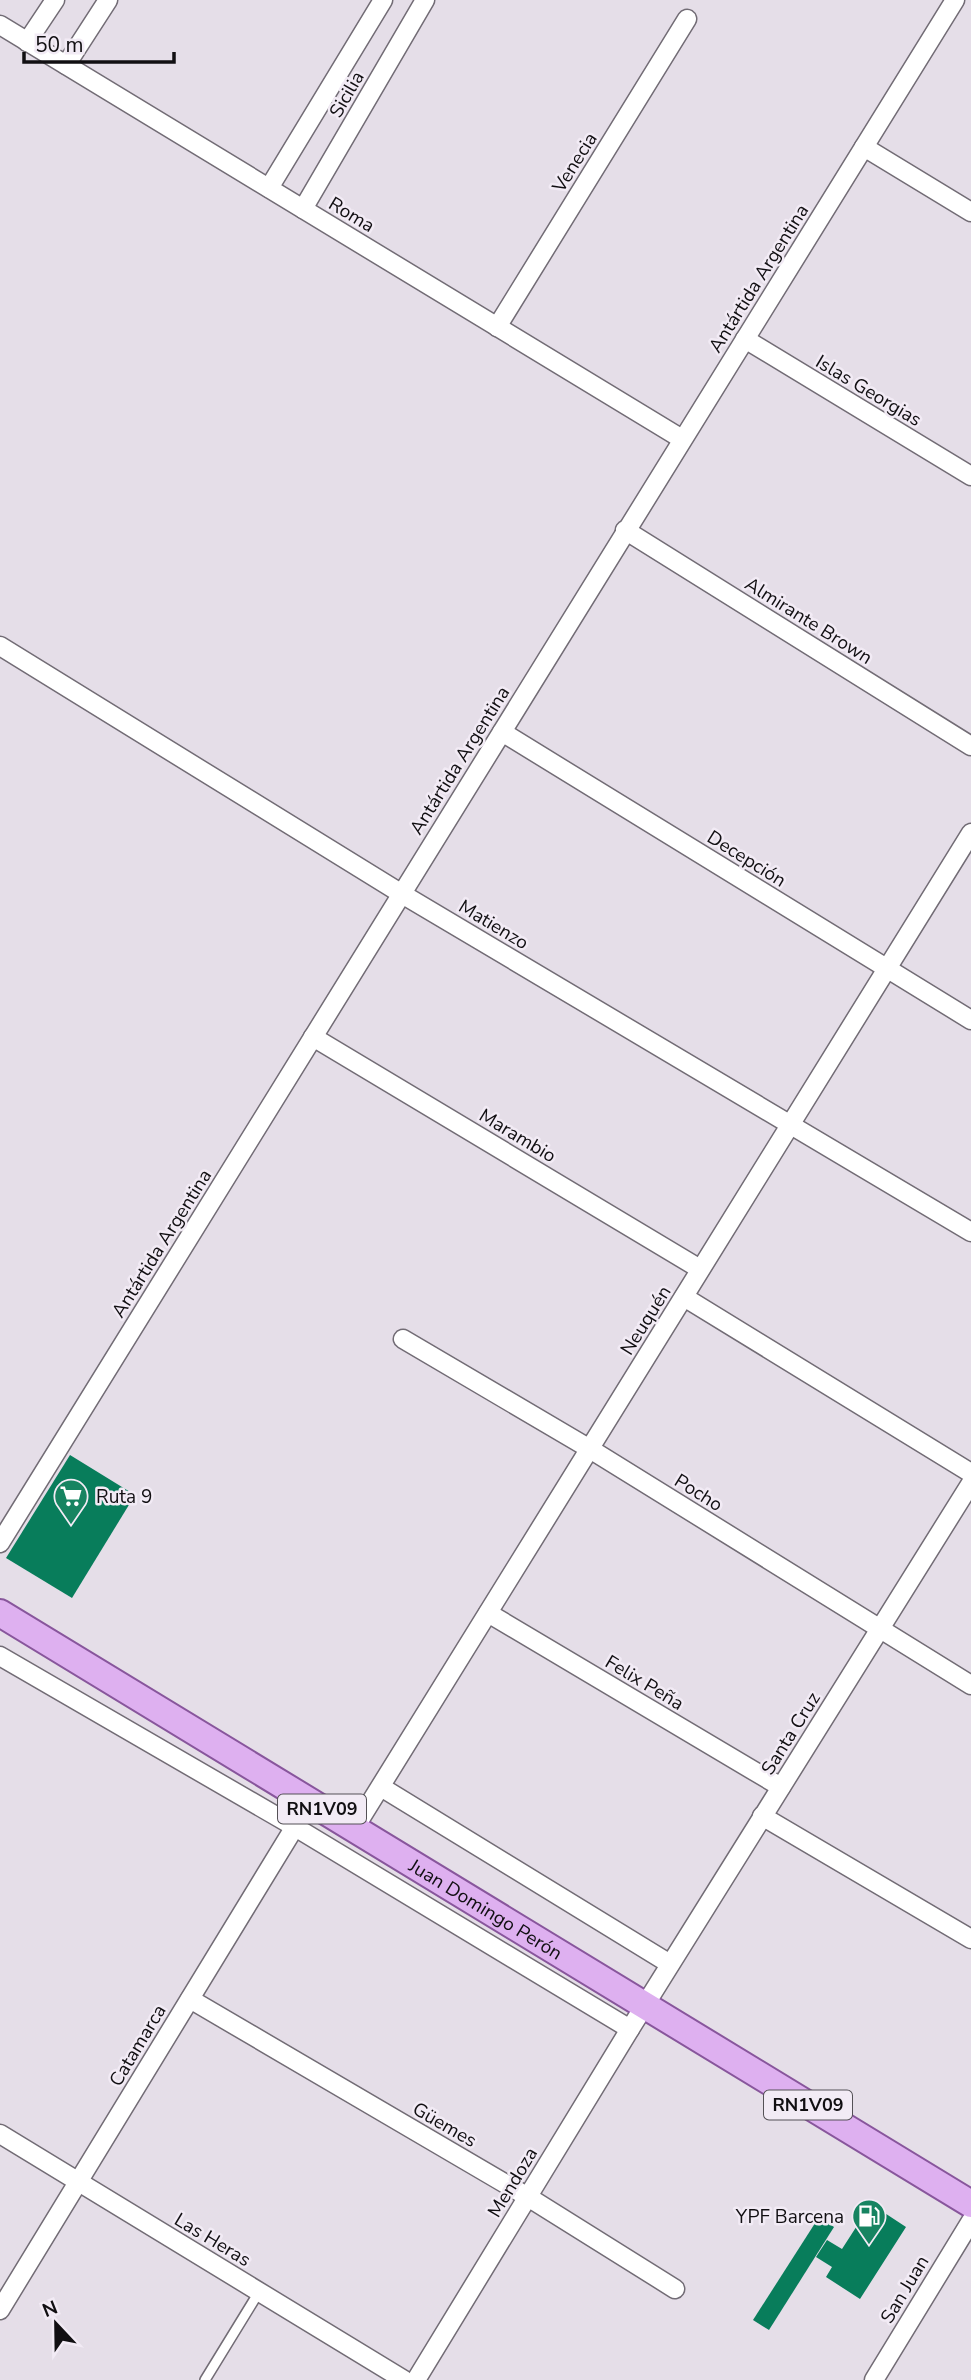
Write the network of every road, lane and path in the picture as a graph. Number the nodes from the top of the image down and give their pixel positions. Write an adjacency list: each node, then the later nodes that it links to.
1 (55, 0): 8 (street)
2 (108, 0): 9 (street)
3 (383, 0): 11 (street, Sicilia)
4 (425, 0): 12 (street, Sicilia)
5 (955, 0): 10 (street, Antártida Argentina)
6 (687, 19): 14 (street, Venecia)
7 (0, 25): 8 (street, Roma)
8 (27, 42): 9 (street, Roma)
9 (66, 65): 11 (street, Roma)
10 (864, 147): 13 (street); 15 (street, Antártida Argentina)
11 (269, 188): 12 (street, Roma)
12 (303, 209): 14 (street, Roma)
13 (971, 212)
14 (497, 327): 16 (street, Roma)
15 (745, 339): 16 (street, Antártida Argentina); 17 (street, Islas Georgias)
16 (682, 439): 18 (street, Antártida Argentina)
17 (971, 476)
18 (625, 530): 20 (street, Antártida Argentina); 21 (street, Almirante Brown)
19 (0, 646): 23 (street, Matienzo)
20 (502, 732): 23 (street, Antártida Argentina); 24 (street, Decepción)
21 (971, 746)
22 (971, 833): 24 (street, Neuquén)
23 (402, 894): 26 (street, Antártida Argentina); 27 (street, Matienzo)
24 (887, 969): 25 (street, Decepción); 27 (street, Neuquén)
25 (971, 1020)
26 (313, 1037): 29 (street, Marambio); 35 (street, Antártida Argentina)
27 (790, 1125): 28 (street, Matienzo); 29 (street, Neuquén)
28 (971, 1232)
29 (700, 1269): 30 (street, Neuquén)
30 (684, 1297): 32 (street, Neuquén); 33 (street)
31 (403, 1339): 32 (street, Pocho)
32 (590, 1449): 36 (street, Neuquén); 38 (street, Pocho)
33 (971, 1473)
34 (971, 1483): 38 (street, Santa Cruz)
35 (0, 1544)
36 (488, 1612): 41 (street, Neuquén); 42 (street, Felix Peña)
37 (0, 1613): 43 (main road, Juan Domingo Perón / RN1V09)
38 (880, 1628): 40 (street, Pocho); 42 (street, Santa Cruz)
39 (0, 1656): 45 (street, Juan Domingo Perón)
40 (971, 1685)
41 (381, 1787): 46 (street, Neuquén); 48 (street)
42 (780, 1787): 44 (street, Santa Cruz)
43 (310, 1802): 45 (street, Catamarca); 46 (main road, Juan Domingo Perón / RN1V09)
44 (762, 1816): 47 (street); 48 (street, Santa Cruz)
45 (295, 1827): 49 (street, Catamarca); 51 (street, Juan Domingo Perón)
46 (354, 1829): 50 (main road, Juan Domingo Perón / RN1V09)
47 (971, 1939)
48 (670, 1964): 50 (street, Santa Cruz)
49 (190, 1999): 53 (street, Catamarca); 54 (street, Güemes)
50 (645, 2005): 51 (street, Mendoza); 55 (main road, Juan Domingo Perón / RN1V09)
51 (630, 2029): 54 (street, Mendoza)
52 (0, 2134): 53 (street, Las Heras)
53 (79, 2182): 58 (street, Las Heras); 59 (street, Catamarca)
54 (527, 2197): 57 (street, Güemes); 62 (street, Mendoza)
55 (971, 2204)
56 (971, 2221): 63 (street, San Juan)
57 (675, 2289)
58 (259, 2292): 60 (lane); 61 (street, Las Heras)
59 (0, 2310)
60 (205, 2380)
61 (404, 2380)
62 (416, 2380)
63 (874, 2380)

